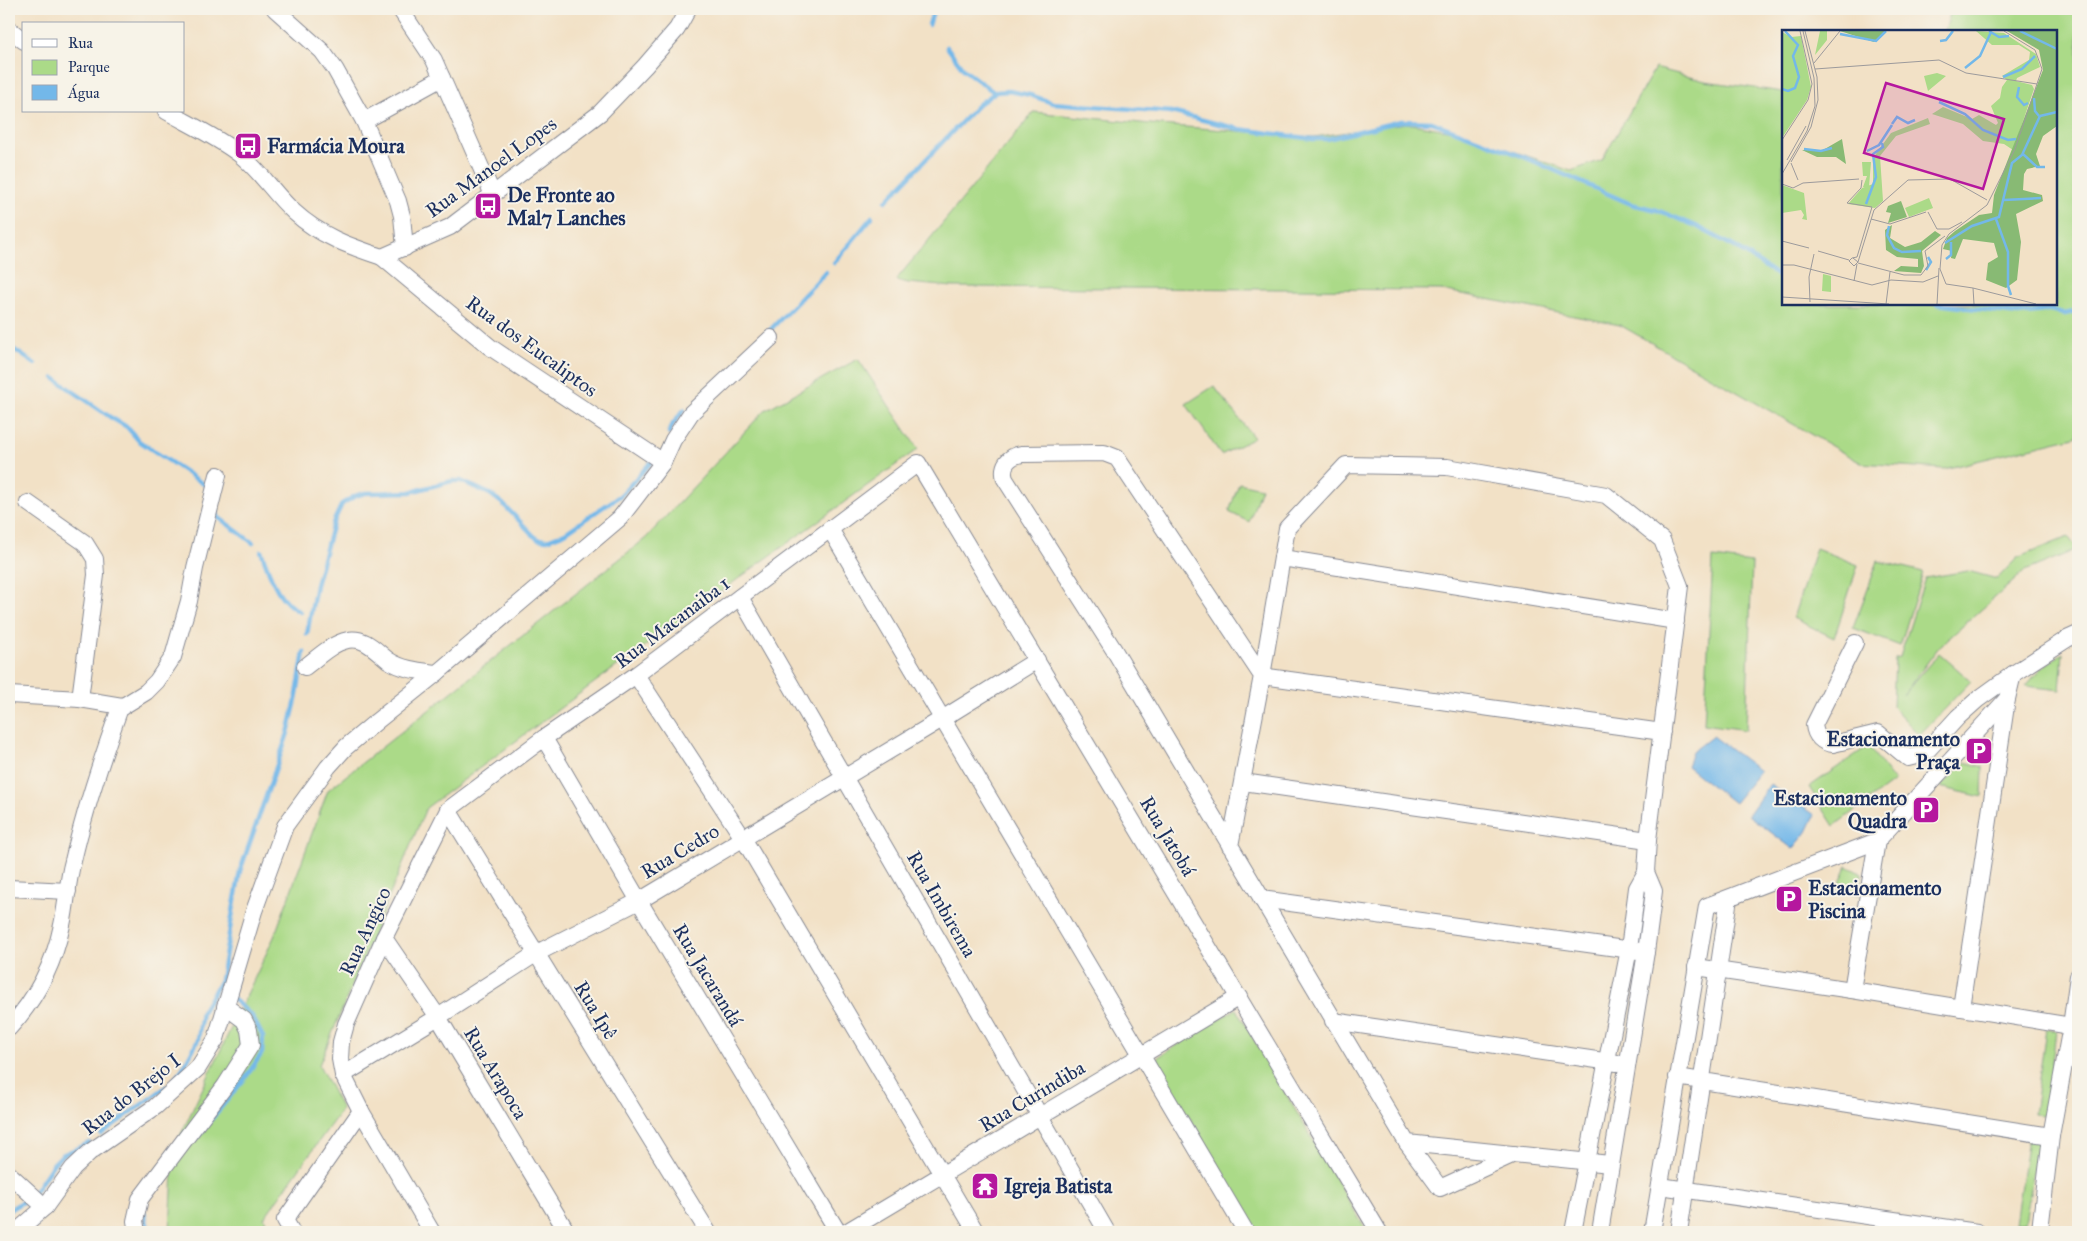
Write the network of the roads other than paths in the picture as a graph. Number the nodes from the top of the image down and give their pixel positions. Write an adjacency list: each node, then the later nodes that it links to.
1 (275, 9): 8 (street)
2 (400, 9): 6 (street)
3 (688, 9): 9 (street, Rua Manoel Lopes)
4 (9, 29): 5 (street)
5 (22, 39)
6 (442, 78): 8 (street); 9 (street)
7 (168, 112): 11 (street)
8 (364, 121): 10 (street)
9 (493, 195): 10 (street, Rua Manoel Lopes)
10 (405, 248): 11 (street, Rua Manoel Lopes)
11 (382, 257): 13 (street, Rua dos Eucaliptos)
12 (771, 338): 13 (street, Rua do Brejo I)
13 (663, 462): 25 (street, Rua do Brejo I)
14 (918, 463): 17 (street, Rua Macanaiba 1); 23 (street, Rua Jatobá)
15 (218, 475): 32 (street)
16 (28, 503): 31 (street)
17 (830, 529): 19 (street, Rua Macanaiba 1); 33 (street)
18 (1282, 558): 20 (street); 20 (street); 28 (street)
19 (740, 597): 27 (street, Rua Macanaiba 1); 36 (street, Rua Imbirema)
20 (1676, 622): 34 (street)
21 (2078, 634): 26 (street)
22 (1855, 643): 26 (street)
23 (1037, 660): 33 (street, Rua Cedro); 57 (street, Rua Jatobá)
24 (304, 667): 25 (street)
25 (437, 673): 58 (street, Rua do Brejo I)
26 (2013, 674): 30 (street)
27 (636, 675): 35 (street, Rua Macanaiba 1); 39 (street)
28 (1262, 676): 34 (street); 37 (street); 42 (street)
29 (9, 695): 31 (street)
30 (2007, 698): 41 (street); 59 (street)
31 (80, 699): 32 (street)
32 (122, 706): 45 (street)
33 (942, 719): 36 (street, Rua Cedro); 64 (street)
34 (1662, 732): 40 (street)
35 (544, 738): 38 (street, Rua Macanaiba 1); 48 (street, Rua Jacarandá)
36 (845, 778): 39 (street, Rua Cedro); 71 (street, Rua Imbirema)
37 (1243, 782): 40 (street); 42 (street)
38 (448, 810): 49 (street, Rua Angico); 52 (street, Rua Ipê)
39 (743, 838): 48 (street, Rua Cedro); 78 (street)
40 (1648, 840): 43 (street)
41 (1877, 841): 46 (street); 56 (street)
42 (1230, 846): 47 (street)
43 (1646, 872): 50 (street); 51 (street)
44 (9, 888): 45 (street)
45 (68, 891): 63 (street)
46 (1729, 898): 53 (street); 54 (street)
47 (1261, 899): 50 (street); 61 (street)
48 (639, 901): 52 (street, Rua Cedro); 88 (street, Rua Jacarandá)
49 (384, 938): 60 (street, Rua Arapoca); 67 (street, Rua Angico)
50 (1629, 949): 51 (street); 65 (street)
51 (1646, 952): 66 (street)
52 (537, 953): 60 (street, Rua Cedro); 87 (street, Rua Ipê)
53 (1696, 967): 54 (street); 68 (street)
54 (1720, 970): 56 (street); 69 (street)
55 (2078, 976): 62 (street)
56 (1852, 990): 59 (street)
57 (1239, 996): 64 (street, Rua Curindiba); 93 (street, Rua Jatobá)
58 (225, 1006): 81 (street, Rua do Brejo I); 83 (street)
59 (1961, 1008): 62 (street)
60 (438, 1017): 67 (street, Rua Cedro); 86 (street, Rua Arapoca)
61 (1333, 1021): 65 (street); 73 (street)
62 (2075, 1026): 72 (street)
63 (9, 1028)
64 (1141, 1056): 71 (street, Rua Curindiba); 92 (street)
65 (1607, 1061): 66 (street); 75 (street)
66 (1627, 1064): 76 (street)
67 (343, 1074): 70 (street, Rua Angico)
68 (1677, 1077): 69 (street); 79 (street)
69 (1702, 1080): 72 (street); 80 (street)
70 (361, 1111): 84 (street); 85 (street, Rua Angico)
71 (1040, 1116): 78 (street, Rua Curindiba); 91 (street, Rua Imbirema)
72 (2051, 1136): 99 (street)
73 (1407, 1143): 74 (street); 74 (street)
74 (1514, 1154): 75 (street)
75 (1587, 1162): 76 (street); 94 (street)
76 (1610, 1164): 95 (street)
77 (9, 1174): 81 (street)
78 (943, 1174): 89 (street, Rua Curindiba); 90 (street)
79 (1660, 1186): 80 (street); 96 (street)
80 (1684, 1190): 97 (street); 98 (street)
81 (45, 1207): 82 (street, Rua do Brejo I)
82 (16, 1232)
83 (138, 1232)
84 (292, 1232)
85 (432, 1232)
86 (567, 1232)
87 (708, 1232)
88 (838, 1232)
89 (846, 1232)
90 (976, 1232)
91 (1107, 1232)
92 (1246, 1232)
93 (1380, 1232)
94 (1573, 1232)
95 (1600, 1232)
96 (1652, 1232)
97 (1679, 1232)
98 (1977, 1232)
99 (2038, 1232)

